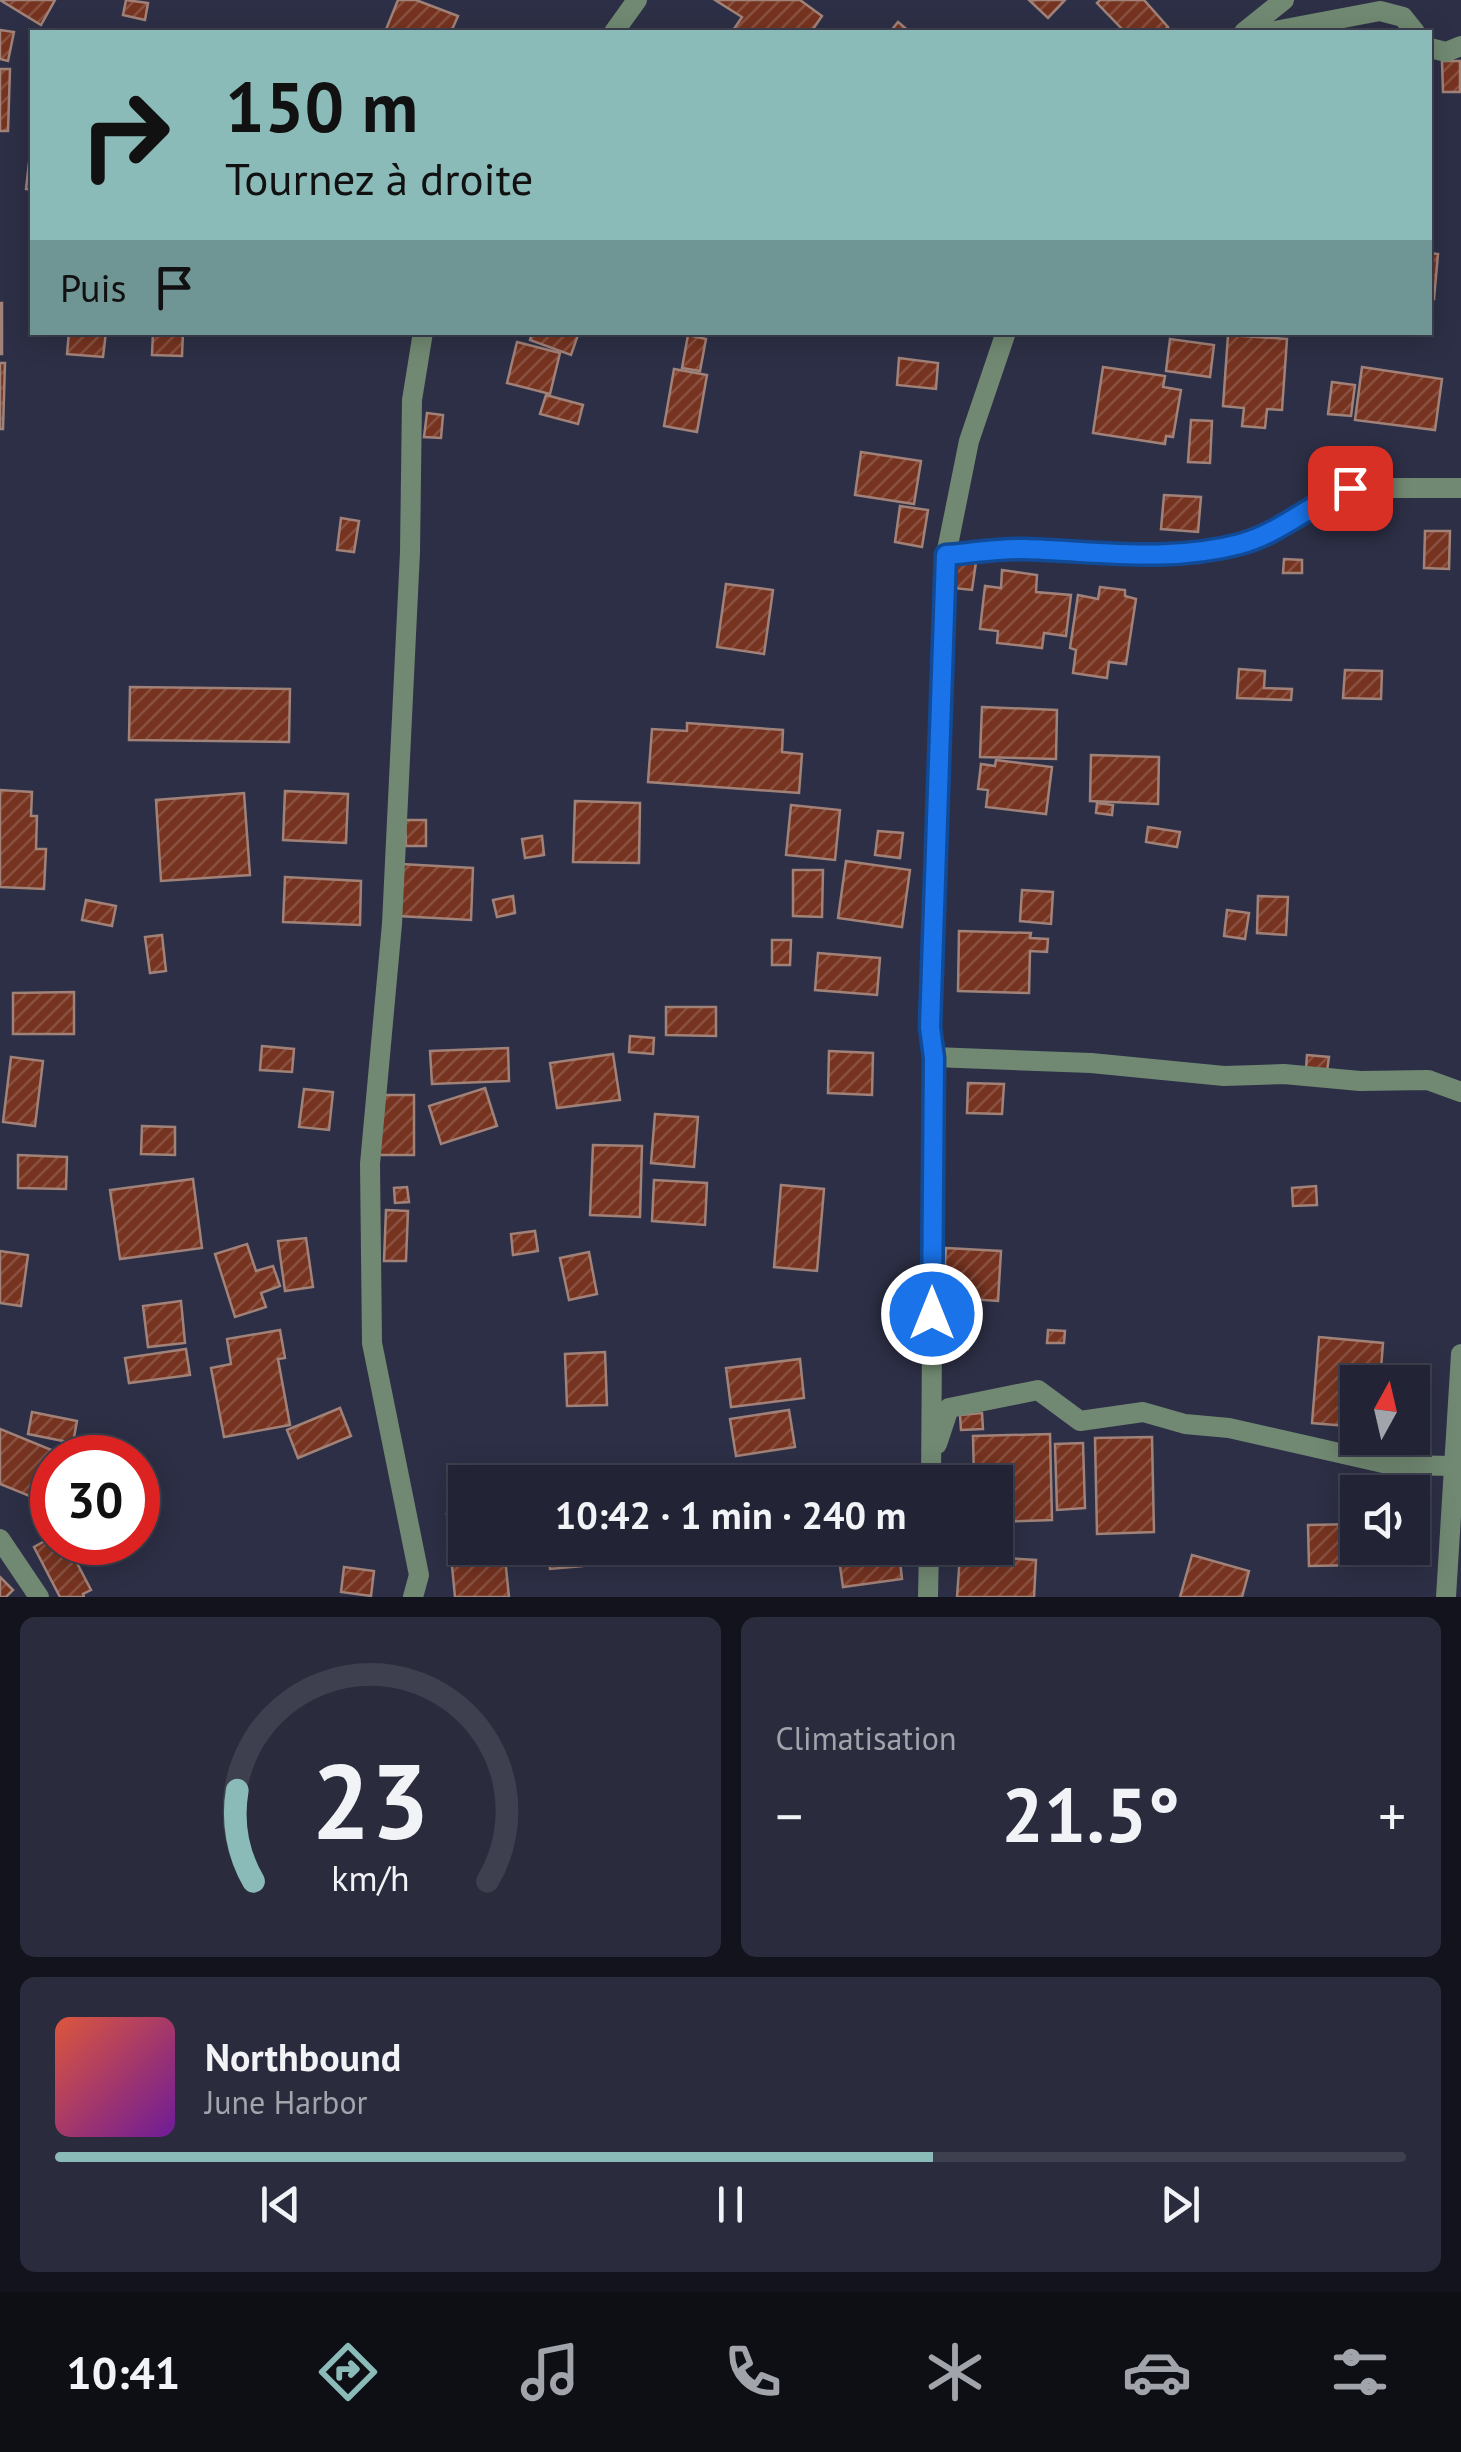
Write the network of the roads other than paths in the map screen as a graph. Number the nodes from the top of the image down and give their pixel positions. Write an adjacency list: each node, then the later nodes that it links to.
1 (637, 0): 3 (street)
2 (1284, 0): 4 (street)
3 (615, 30)
4 (1246, 30)
5 (1281, 30): 6 (street)
6 (1414, 30)
7 (1461, 46): 8 (street)
8 (1432, 48)
9 (423, 335): 23 (street)
10 (1005, 335): 12 (street)
11 (1461, 488): 12 (street)
12 (946, 555): 13 (street)
13 (934, 1058): 14 (street); 16 (street)
14 (1461, 1092)
15 (1461, 1354): 18 (street)
16 (931, 1460): 17 (street); 18 (street)
17 (931, 1465)
18 (1456, 1466): 19 (street)
19 (1458, 1506): 25 (street)
20 (0, 1539): 22 (street)
21 (929, 1565): 24 (street)
22 (39, 1597)
23 (413, 1597)
24 (928, 1597)
25 (1446, 1597)

